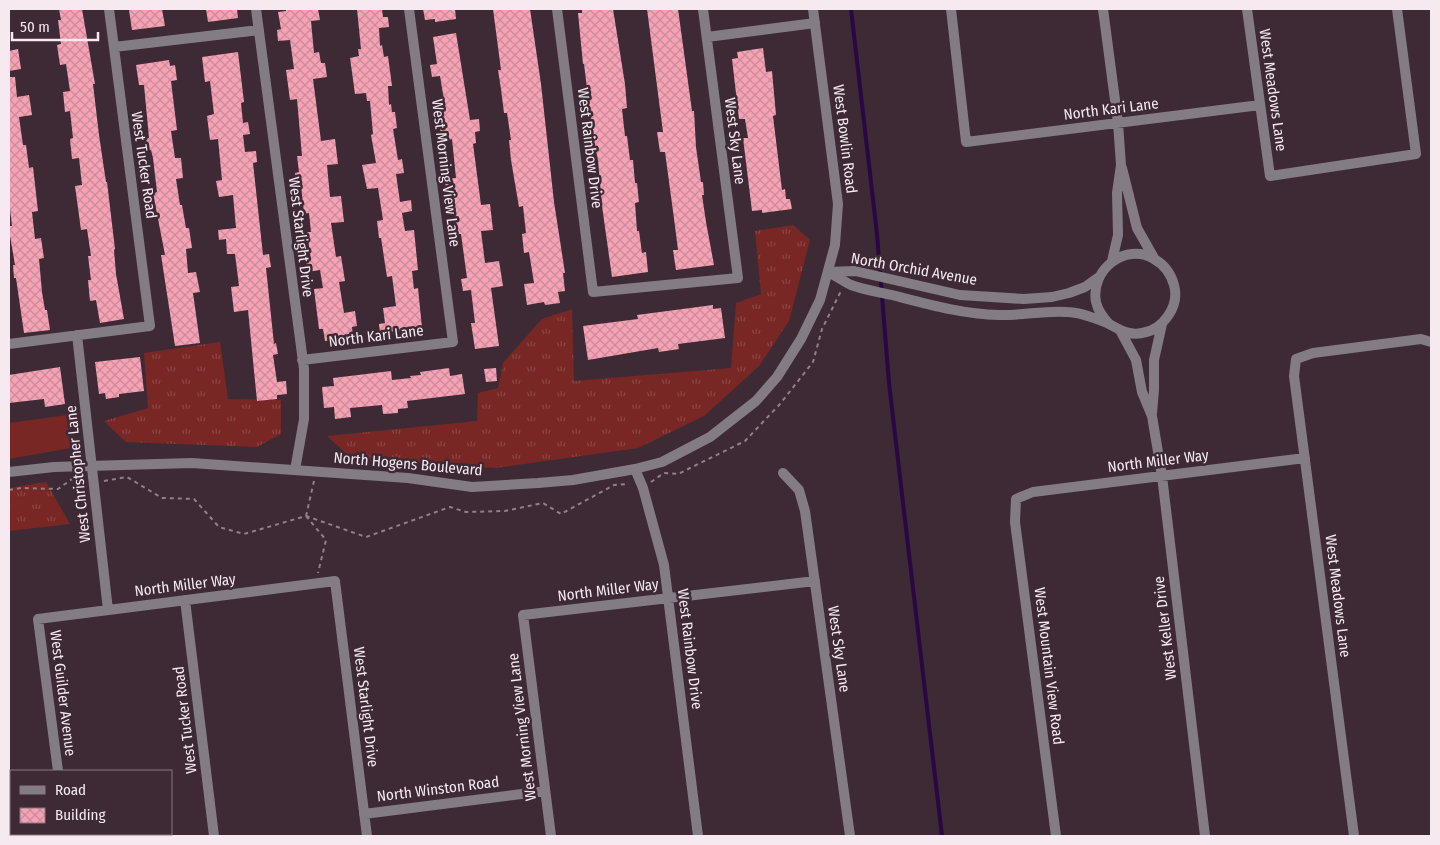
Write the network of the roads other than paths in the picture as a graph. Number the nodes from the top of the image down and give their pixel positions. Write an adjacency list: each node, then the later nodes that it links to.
1 (108, 9): 14 (street, West Tucker Road)
2 (256, 9): 12 (street, West Starlight Drive)
3 (409, 9): 27 (street, West Morning View Lane)
4 (557, 9): 22 (street, West Rainbow Drive)
5 (703, 9): 13 (street, West Sky Lane)
6 (813, 9): 11 (street, West Bowlin Road)
7 (950, 9): 16 (street, North Kari Lane)
8 (1103, 9): 16 (street)
9 (1247, 9): 15 (street, West Meadows Lane)
10 (1397, 9): 15 (street, West Meadows Lane)
11 (815, 23): 13 (street); 20 (street, West Bowlin Road)
12 (259, 30): 14 (street); 30 (street, West Starlight Drive)
13 (707, 37): 22 (street, West Sky Lane)
14 (114, 47): 26 (street, West Tucker Road)
15 (1260, 105): 16 (street, North Kari Lane)
16 (1118, 123): 17 (street)
17 (1121, 165): 18 (street); 19 (street)
18 (1154, 258): 19 (street); 24 (street)
19 (1112, 261): 21 (street)
20 (828, 272): 21 (street, North Orchid Avenue); 23 (street, North Orchid Avenue); 34 (street, North Hogens Boulevard)
21 (1099, 277): 23 (street)
22 (738, 278)
23 (1109, 324): 25 (street)
24 (1162, 324): 25 (street); 31 (street, West Keller Drive)
25 (1122, 332): 31 (street, West Keller Drive)
26 (77, 335): 29 (street); 33 (street, West Christopher Lane)
27 (453, 342): 30 (street, North Kari Lane)
28 (1431, 342): 32 (street, West Meadows Lane)
29 (9, 344)
30 (302, 360): 35 (street, West Starlight Drive)
31 (1152, 416): 38 (street, West Keller Drive)
32 (1305, 458): 38 (street, North Miller Way); 57 (street, West Meadows Lane)
33 (92, 466): 35 (street, North Hogens Boulevard); 36 (street, North Hogens Boulevard); 44 (street, West Christopher Lane)
34 (635, 469): 35 (street, North Hogens Boulevard); 42 (street, West Rainbow Drive)
35 (295, 470)
36 (9, 472)
37 (783, 473): 41 (street, West Sky Lane)
38 (1162, 476): 39 (street, North Miller Way); 56 (street, West Keller Drive)
39 (1016, 499): 55 (street, West Mountain View Road)
40 (335, 580): 43 (street, North Miller Way); 49 (street, West Starlight Drive)
41 (815, 581): 42 (street, North Miller Way); 54 (street, West Sky Lane)
42 (668, 598): 45 (street, North Miller Way); 53 (street, West Rainbow Drive)
43 (185, 600): 44 (street, North Miller Way); 50 (street, West Tucker Road)
44 (108, 610): 46 (street, North Miller Way)
45 (523, 615): 48 (street, West Morning View Lane)
46 (38, 618): 47 (street, West Guilder Avenue)
47 (58, 770)
48 (545, 791): 49 (street, North Winston Road); 52 (street, West Morning View Lane)
49 (364, 814): 51 (street, West Starlight Drive)
50 (214, 836)
51 (367, 836)
52 (550, 836)
53 (698, 836)
54 (850, 836)
55 (1056, 836)
56 (1205, 836)
57 (1354, 836)

